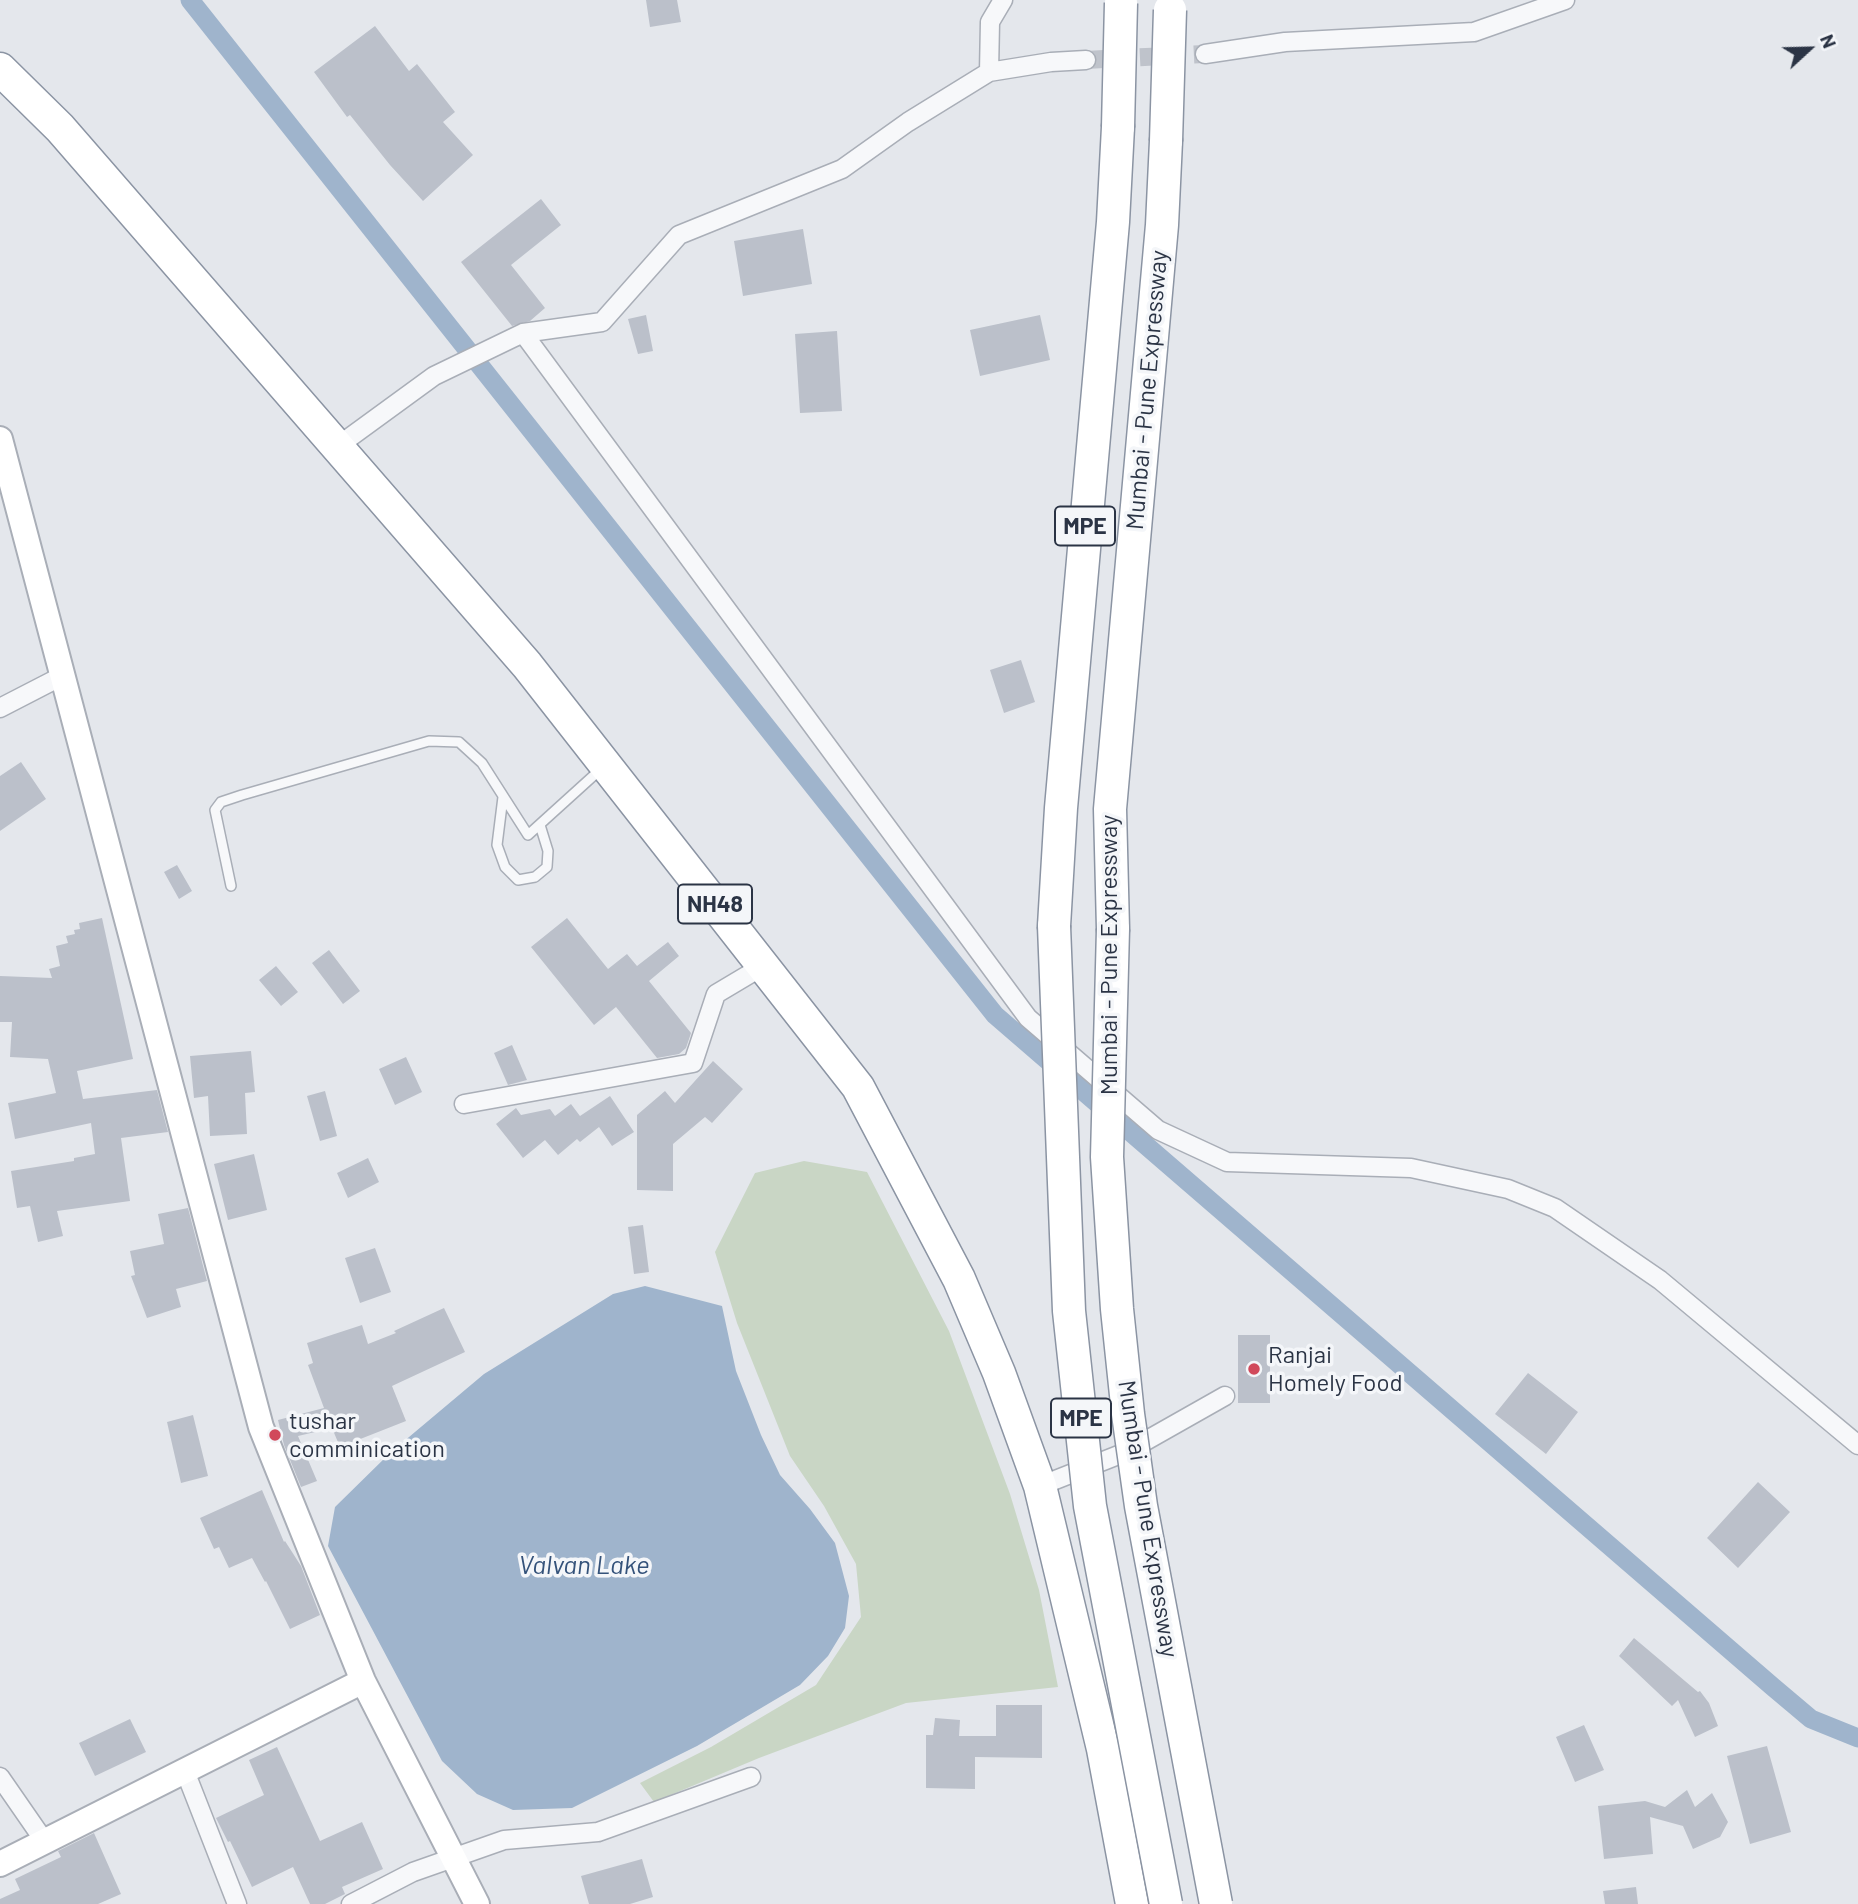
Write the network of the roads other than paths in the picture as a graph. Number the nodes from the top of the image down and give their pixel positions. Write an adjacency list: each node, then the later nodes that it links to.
1 (1003, 0): 8 (street)
2 (1565, 0): 5 (street)
3 (1121, 1): 34 (highway, Mumbai - Pune Expressway / MPE, bridge)
4 (1170, 5): 35 (highway, Mumbai - Pune Expressway / MPE, bridge)
5 (1205, 54)
6 (1086, 61): 8 (street)
7 (0, 69): 11 (highway, NH48)
8 (989, 72): 9 (street)
9 (523, 333): 11 (street); 21 (street)
10 (0, 439): 12 (main road)
11 (338, 446): 14 (highway, NH48)
12 (62, 676): 13 (street); 23 (main road)
13 (0, 708)
14 (605, 765): 16 (lane); 18 (highway, NH48)
15 (503, 797): 16 (lane); 16 (lane); 17 (lane)
16 (540, 825)
17 (231, 886)
18 (763, 966): 19 (street); 22 (highway, NH48)
19 (464, 1104)
20 (1225, 1396): 22 (street)
21 (1858, 1445)
22 (1040, 1486): 33 (highway, NH48)
23 (363, 1681): 24 (main road); 28 (main road)
24 (185, 1771): 27 (main road); 30 (street)
25 (0, 1777): 27 (street)
26 (751, 1777): 28 (street)
27 (45, 1842): 29 (main road)
28 (453, 1857): 31 (street); 32 (main road)
29 (0, 1864)
30 (237, 1904)
31 (351, 1904)
32 (477, 1904)
33 (1132, 1904)
34 (1166, 1904)
35 (1216, 1904)

